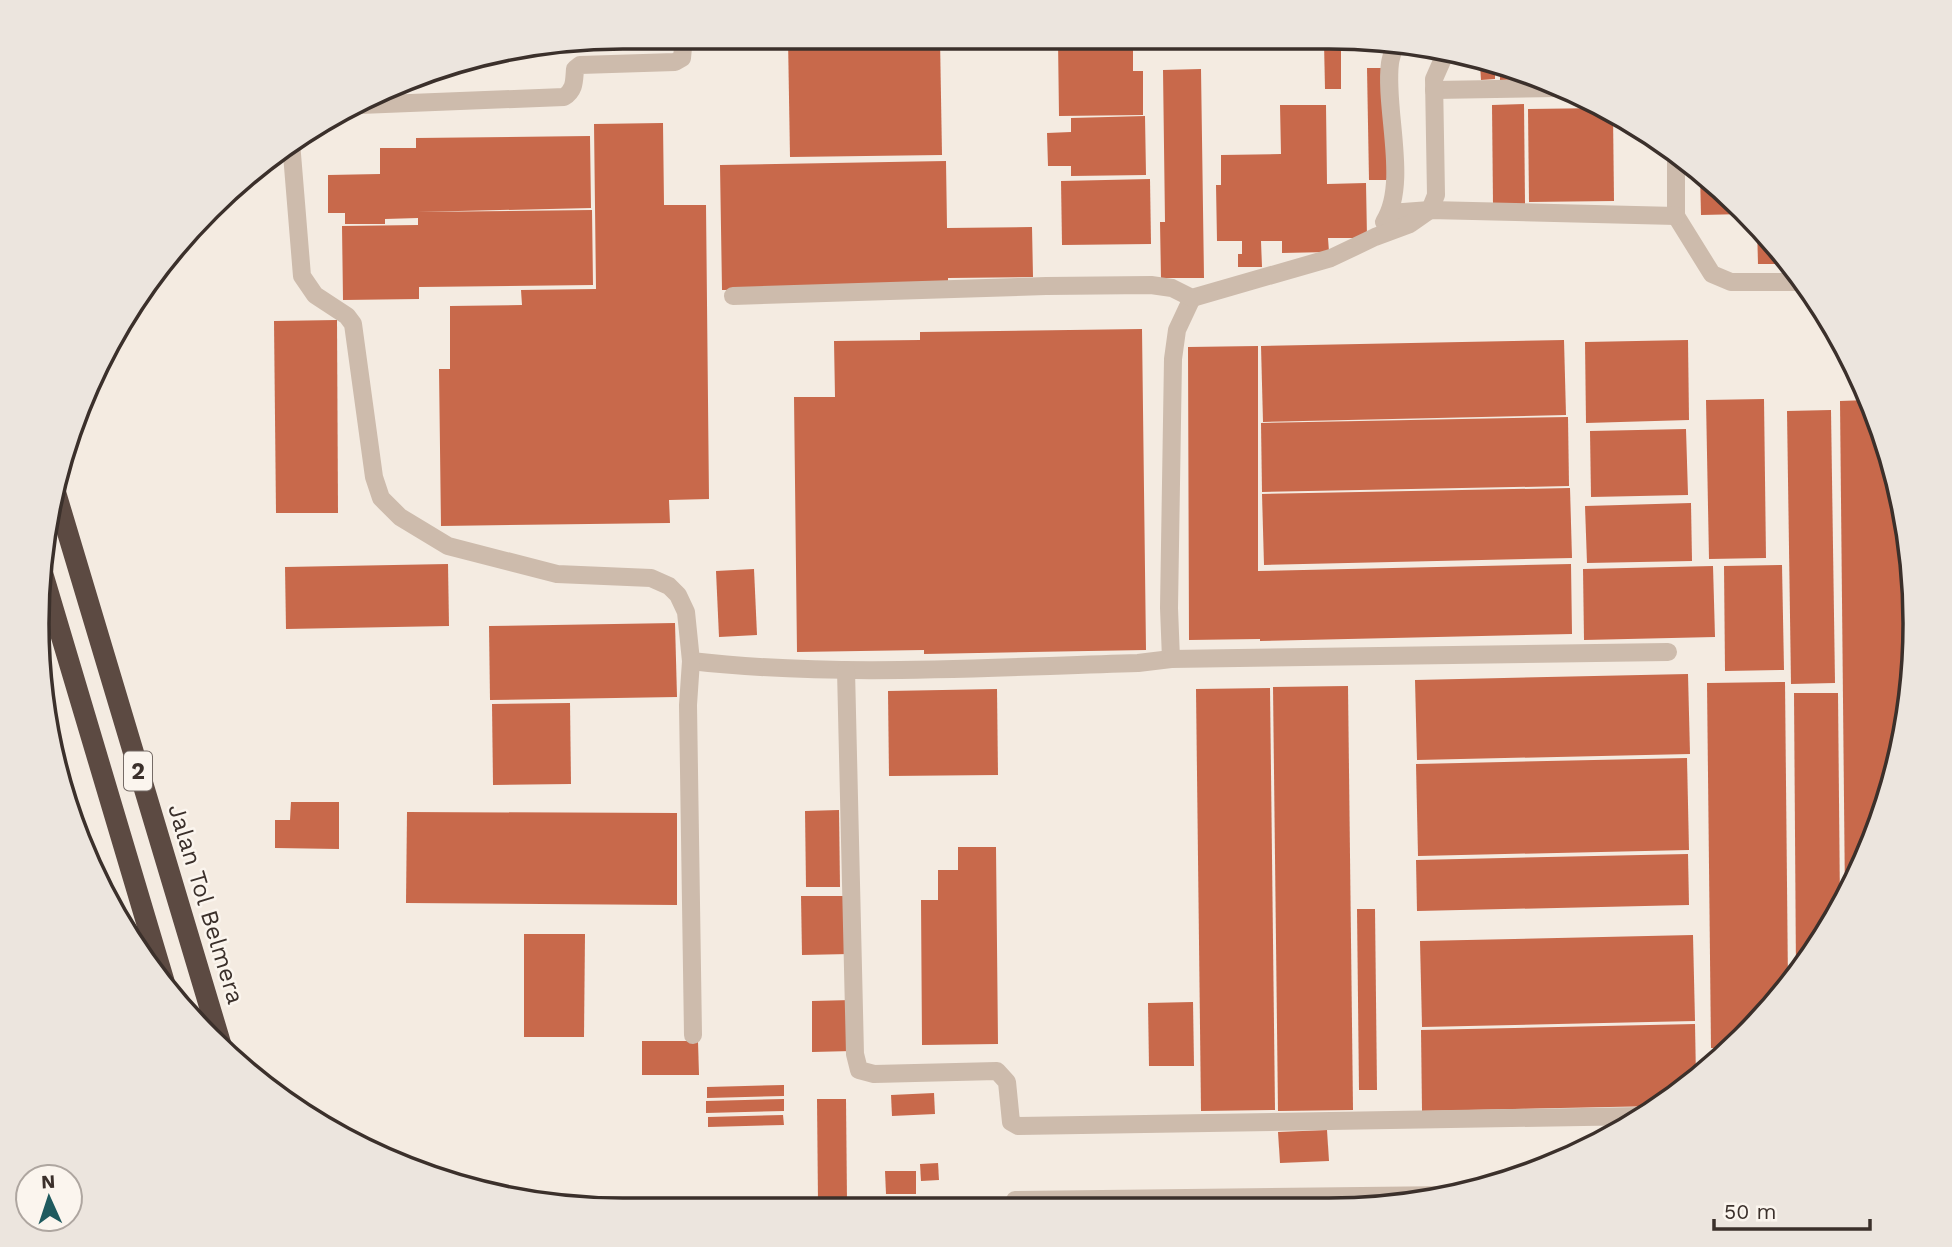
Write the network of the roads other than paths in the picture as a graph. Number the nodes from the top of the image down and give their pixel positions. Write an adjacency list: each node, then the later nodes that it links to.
1 (683, 49): 6 (lane)
2 (1393, 53): 10 (lane)
3 (1443, 60): 5 (lane)
4 (1536, 88): 5 (lane)
5 (1434, 90): 9 (lane)
6 (378, 104)
7 (292, 155): 20 (lane)
8 (1676, 167): 11 (lane)
9 (1430, 209): 10 (lane); 11 (lane); 12 (lane)
10 (1390, 213): 12 (lane)
11 (1676, 216): 13 (lane)
12 (1374, 237): 15 (lane)
13 (1790, 282)
14 (733, 296): 15 (lane)
15 (1192, 298): 19 (lane)
16 (60, 509): 23 (highway, Jalan Tol Belmera / 2)
17 (50, 597): 22 (highway, 2)
18 (1668, 652): 19 (lane)
19 (1171, 659): 21 (lane)
20 (691, 661): 21 (lane); 24 (lane)
21 (846, 670): 25 (lane)
22 (157, 958)
23 (216, 1029)
24 (693, 1035)
25 (1624, 1116)

